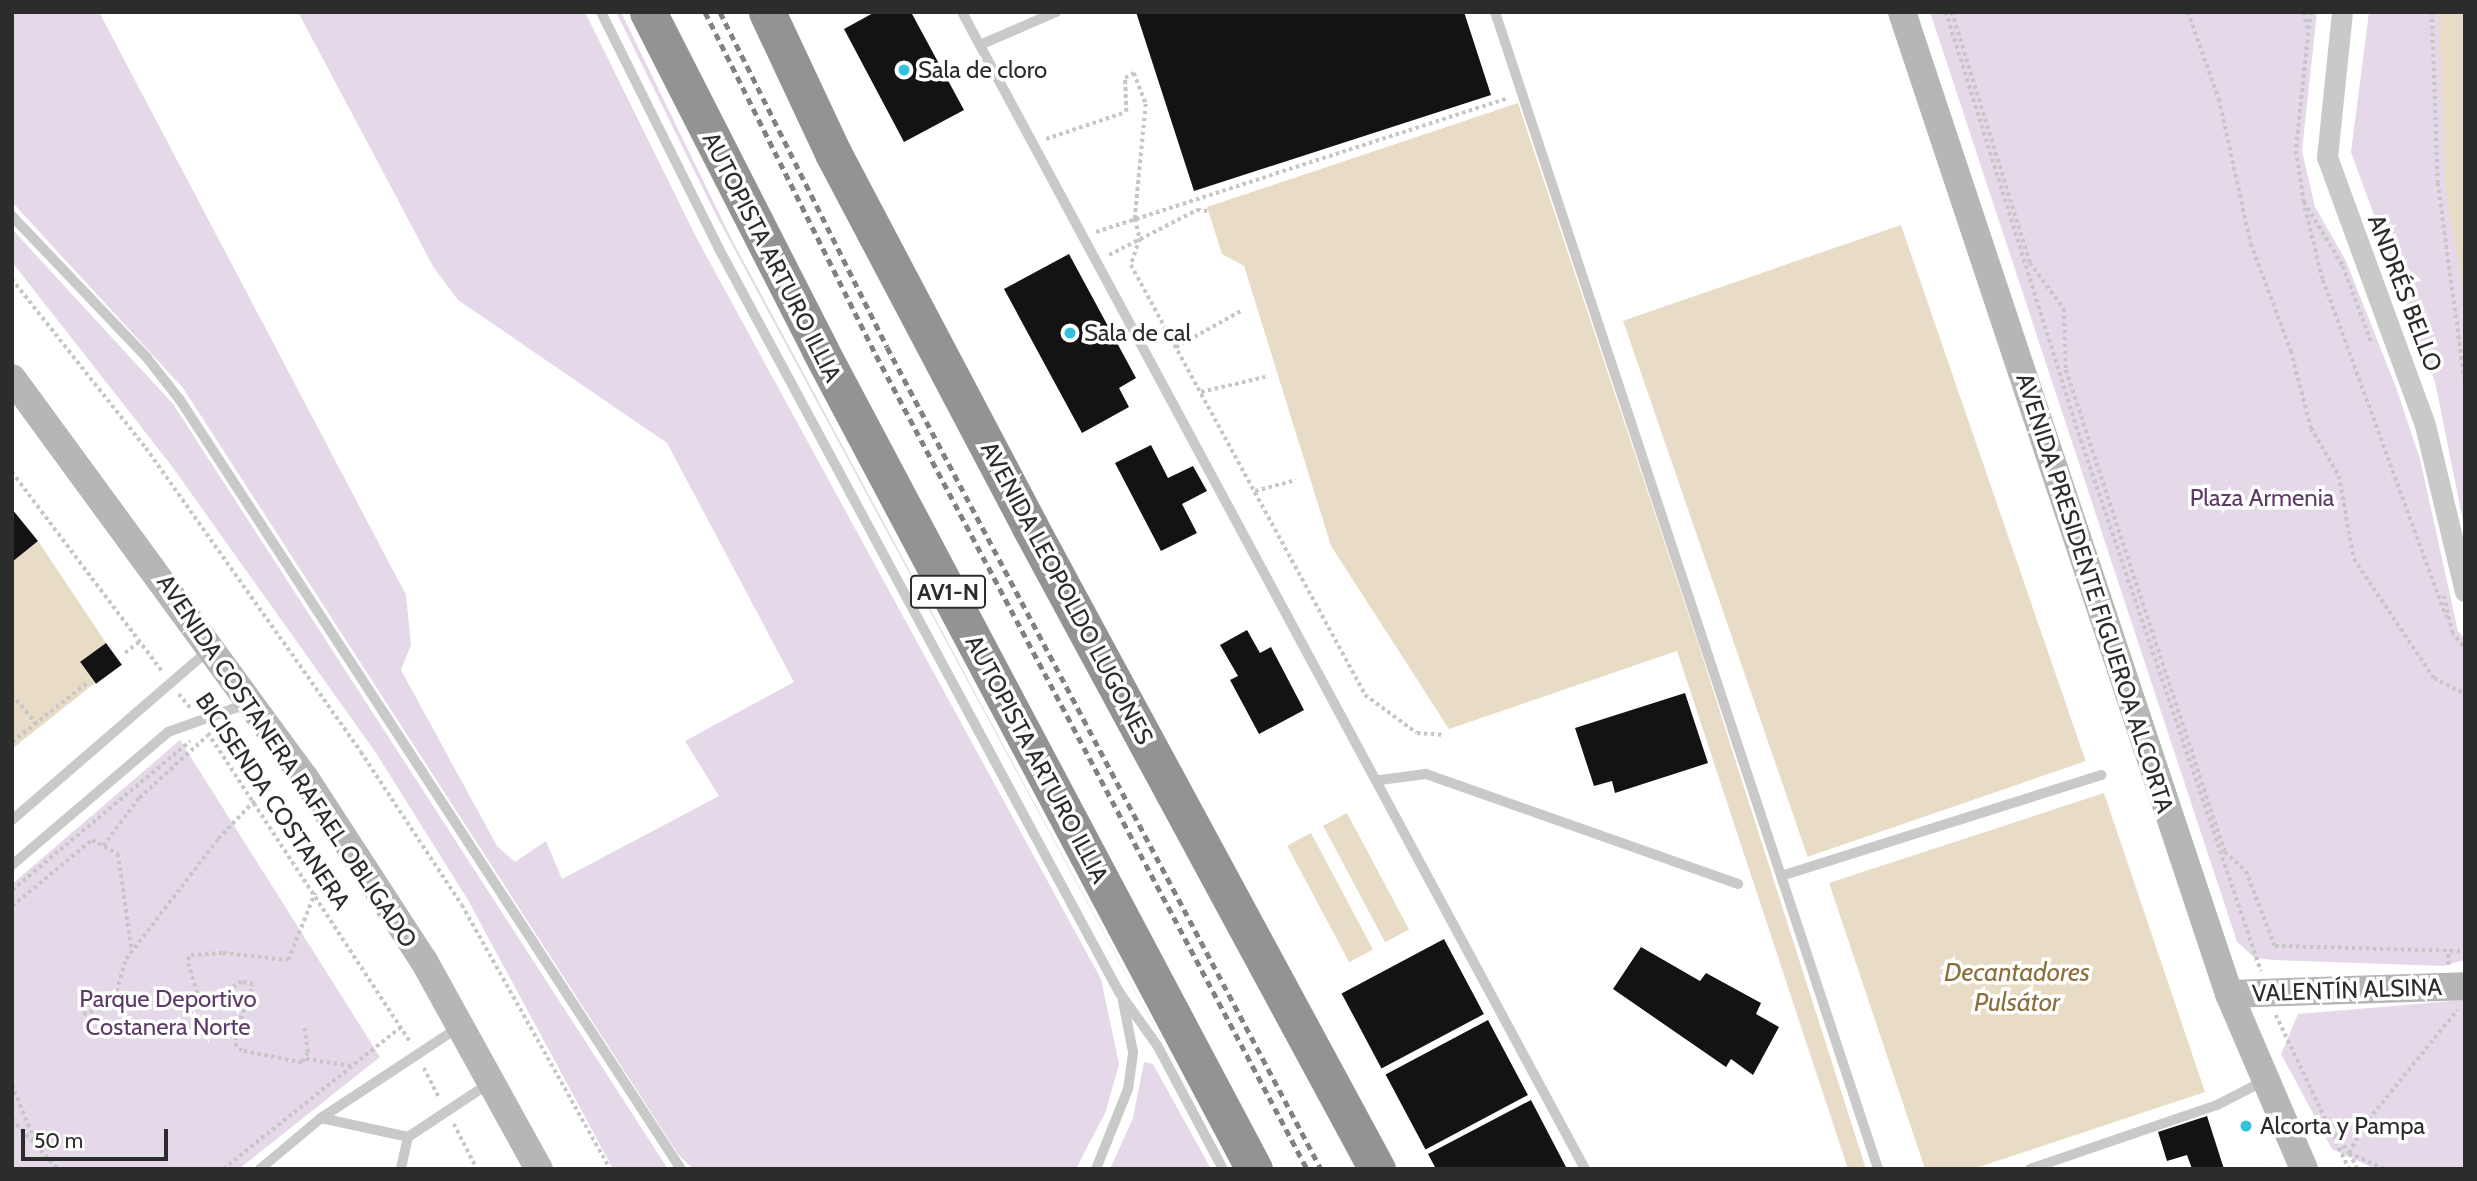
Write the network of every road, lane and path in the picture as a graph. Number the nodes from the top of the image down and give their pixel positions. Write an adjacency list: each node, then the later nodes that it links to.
1 (601, 12): 68 (lane)
2 (648, 12): 99 (highway, AUTOPISTA ARTURO ILLIA / AV1-N)
3 (766, 12): 100 (highway, AVENIDA LEOPOLDO LUGONES)
4 (962, 12): 16 (lane)
5 (1056, 12): 16 (lane)
6 (1495, 12): 17 (lane)
7 (1902, 12): 70 (main road, AVENIDA PRESIDENTE FIGUEROA ALCORTA)
8 (1946, 12): 69 (path)
9 (1952, 12): 66 (path)
10 (2188, 12): 46 (path)
11 (2304, 12): 15 (path)
12 (2311, 12): 15 (path)
13 (2343, 12): 38 (street, ANDRÉS BELLO)
14 (2432, 12): 32 (path)
15 (2308, 30): 19 (path)
16 (980, 45): 18 (lane)
17 (1522, 93): 22 (path); 60 (lane)
18 (1034, 143): 22 (path); 23 (lane)
19 (2304, 202): 29 (path); 39 (path)
20 (1208, 211): 24 (path)
21 (12, 216): 96 (lane)
22 (1135, 219): 23 (path); 24 (path)
23 (1084, 236): 25 (lane)
24 (1140, 239): 25 (path); 28 (path)
25 (1098, 261): 55 (lane)
26 (12, 279): 95 (path)
27 (1241, 311): 28 (path)
28 (1176, 347): 33 (path)
29 (2377, 357)
30 (1265, 377): 33 (path)
31 (12, 378): 41 (main road, AVENIDA COSTANERA RAFAEL OBLIGADO)
32 (2465, 382)
33 (1201, 392): 36 (path)
34 (12, 472): 40 (path, BICISENDA COSTANERA)
35 (1296, 480): 36 (path)
36 (1255, 491): 52 (path)
37 (2438, 567): 39 (path)
38 (2465, 591)
39 (2452, 632): 42 (path)
40 (140, 641): 43 (path); 44 (path, BICISENDA COSTANERA)
41 (212, 647): 44 (lane); 48 (main road, AVENIDA COSTANERA RAFAEL OBLIGADO)
42 (2465, 648)
43 (125, 653)
44 (169, 680): 50 (path, BICISENDA COSTANERA); 57 (lane)
45 (87, 683): 49 (path)
46 (2465, 694)
47 (12, 695): 49 (path)
48 (252, 702): 50 (lane); 73 (main road, AVENIDA COSTANERA RAFAEL OBLIGADO)
49 (36, 723): 53 (path)
50 (201, 723): 51 (path, BICISENDA COSTANERA); 59 (lane); 62 (path)
51 (209, 734): 56 (path, BICISENDA COSTANERA); 58 (path)
52 (1445, 735)
53 (12, 742)
54 (2101, 775): 60 (lane)
55 (1380, 780): 61 (lane); 101 (lane)
56 (255, 800): 63 (path, BICISENDA COSTANERA); 65 (path)
57 (12, 820)
58 (103, 846): 64 (path); 65 (path)
59 (12, 865)
60 (1781, 876): 102 (lane)
61 (1738, 884)
62 (12, 890)
63 (314, 893): 74 (path, BICISENDA COSTANERA); 77 (path)
64 (12, 906)
65 (132, 951): 72 (path)
66 (2465, 951)
67 (2465, 986): 69 (main road, VALENTÍN ALSINA)
68 (1119, 992): 97 (lane); 98 (lane)
69 (2268, 992): 70 (main road, VALENTÍN ALSINA); 105 (path)
70 (2229, 994): 79 (main road, AVENIDA PRESIDENTE FIGUEROA ALCORTA)
71 (2465, 1005): 88 (path)
72 (83, 1014)
73 (461, 1026): 76 (lane); 80 (main road, AVENIDA COSTANERA RAFAEL OBLIGADO)
74 (401, 1027): 76 (path, BICISENDA COSTANERA); 78 (path)
75 (305, 1028): 77 (path)
76 (417, 1055): 82 (path, BICISENDA COSTANERA); 83 (lane)
77 (306, 1059): 78 (path)
78 (353, 1066): 91 (path)
79 (2262, 1082): 103 (lane); 104 (main road, AVENIDA PRESIDENTE FIGUEROA ALCORTA)
80 (488, 1084): 82 (lane); 89 (main road, AVENIDA COSTANERA RAFAEL OBLIGADO)
81 (12, 1086): 87 (path)
82 (446, 1110): 86 (lane); 94 (path, BICISENDA COSTANERA)
83 (321, 1118): 86 (lane); 92 (lane)
84 (12, 1119): 87 (path)
85 (2336, 1135): 88 (path)
86 (408, 1137): 93 (lane)
87 (37, 1147): 90 (path)
88 (2349, 1153): 106 (path); 107 (path)
89 (539, 1166)
90 (58, 1169)
91 (223, 1169)
92 (260, 1169)
93 (401, 1169)
94 (477, 1169)
95 (610, 1169)
96 (681, 1169)
97 (1096, 1169)
98 (1223, 1169)
99 (1254, 1169)
100 (1377, 1169)
101 (1585, 1169)
102 (1878, 1169)
103 (2030, 1169)
104 (2304, 1169)
105 (2348, 1169)
106 (2357, 1169)
107 (2385, 1169)

